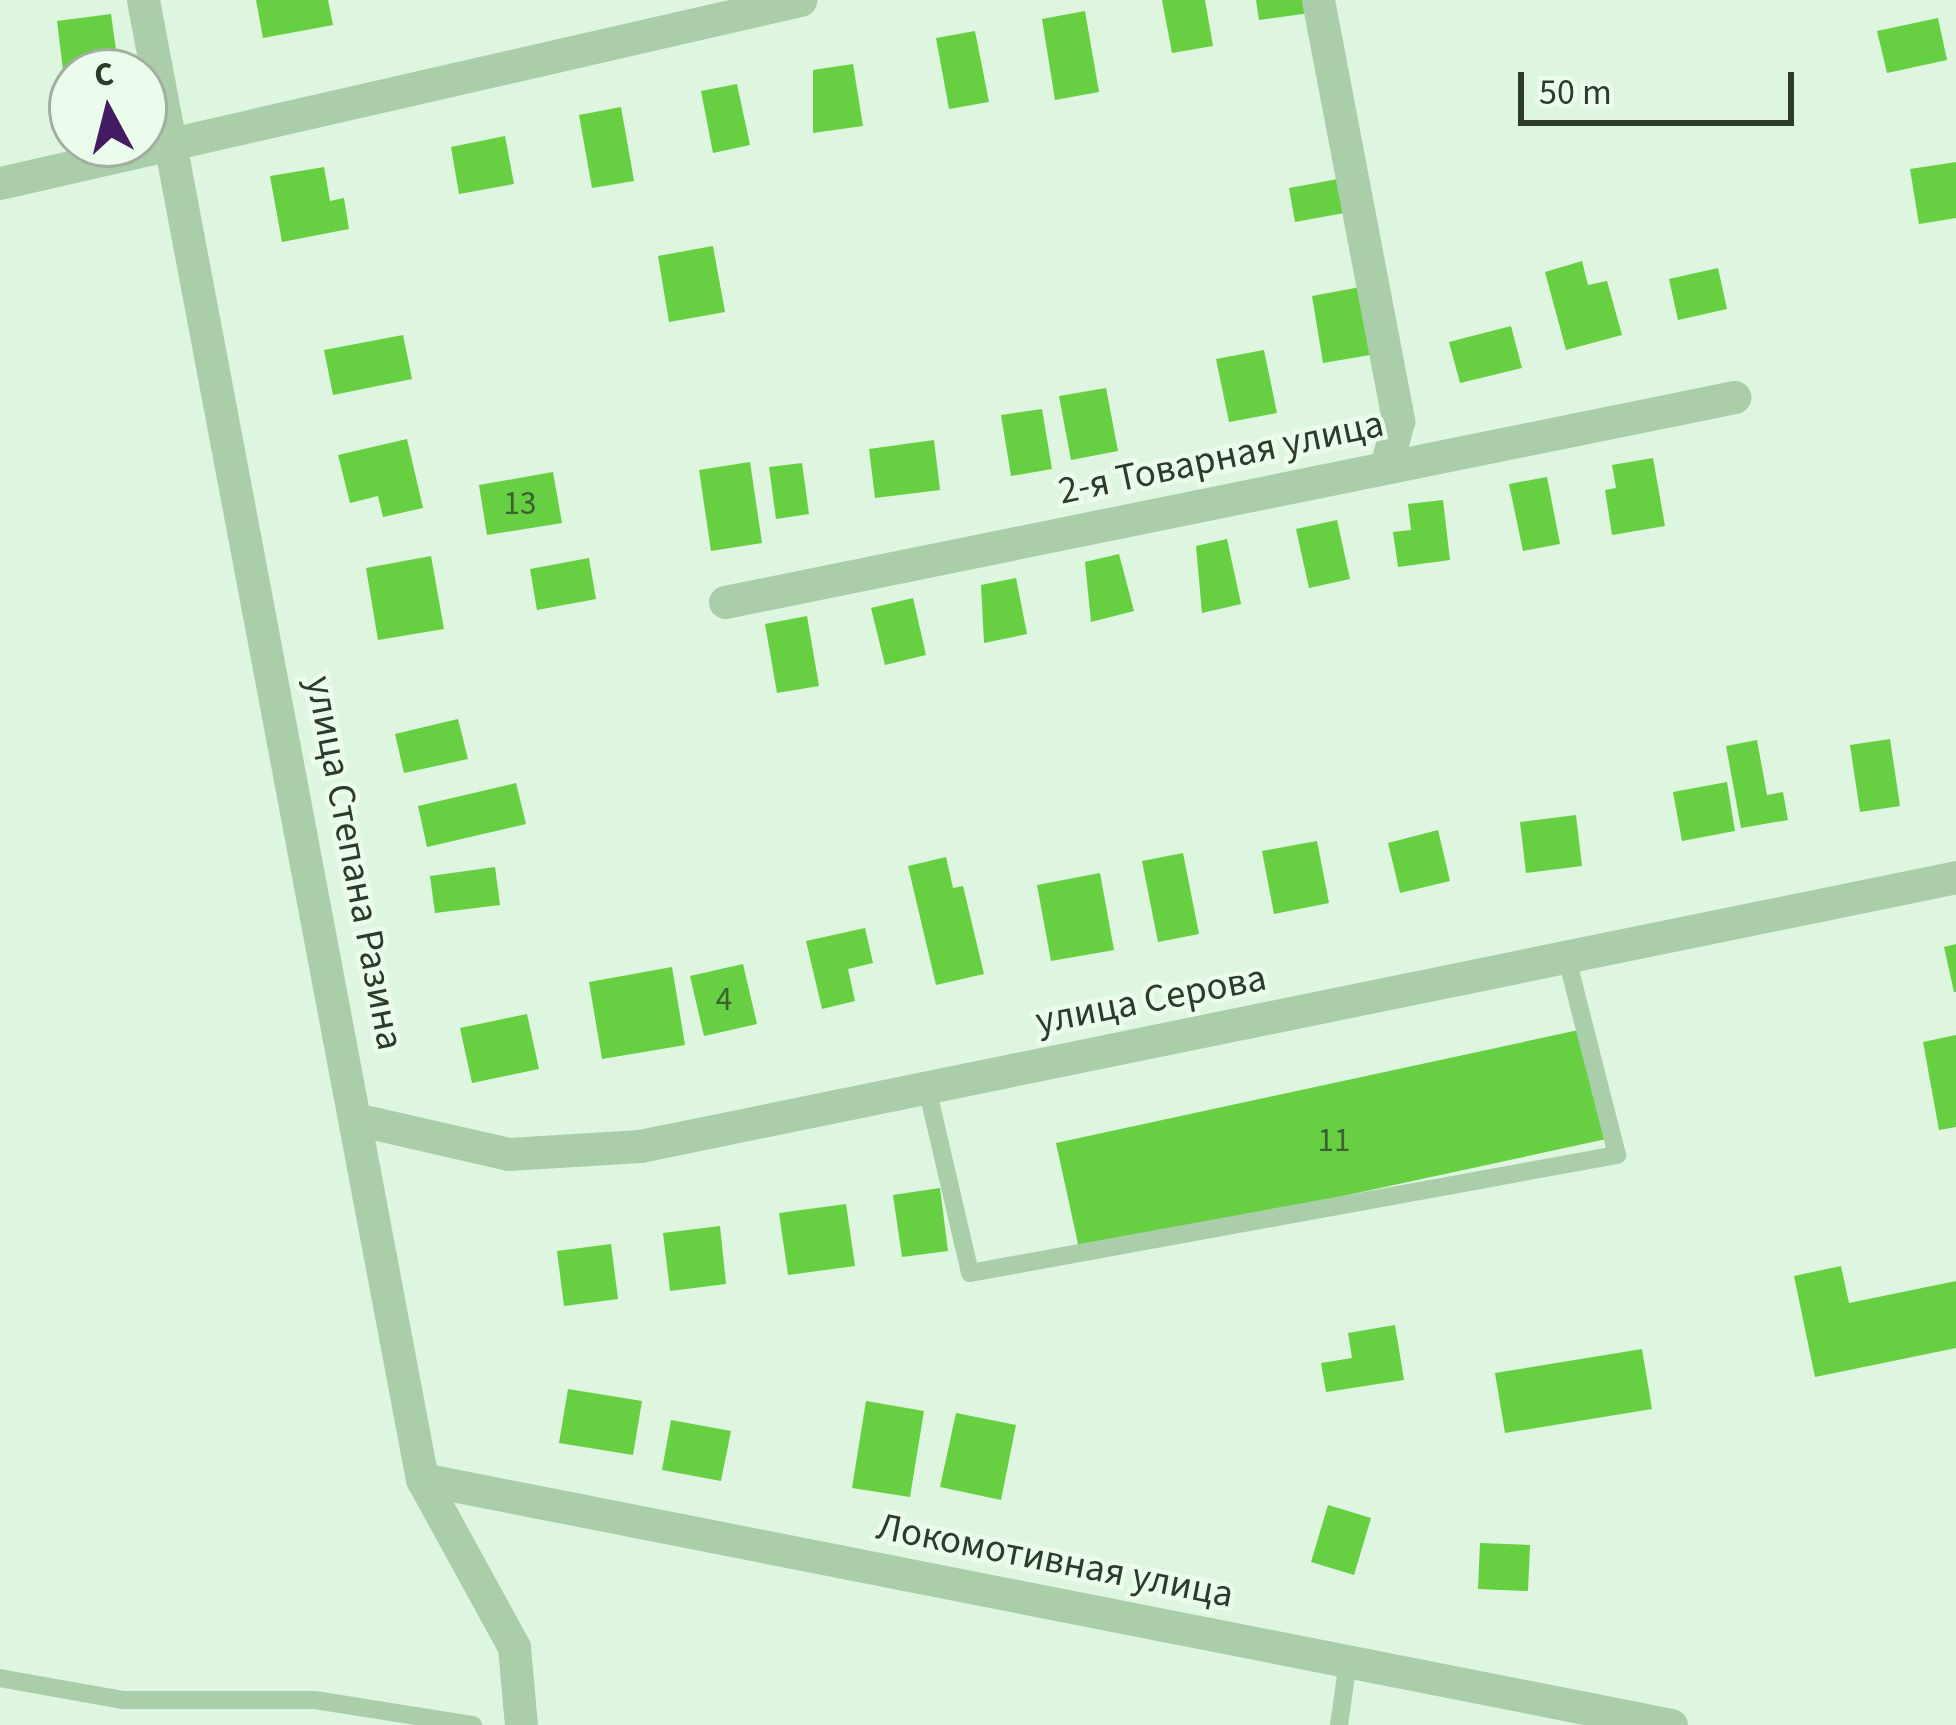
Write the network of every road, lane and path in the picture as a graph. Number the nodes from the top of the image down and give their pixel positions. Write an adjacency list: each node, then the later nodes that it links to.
1 (142, 0): 4 (street, улица Степана Разина)
2 (800, 0): 4 (street)
3 (1318, 0): 7 (street)
4 (175, 148): 5 (street); 12 (street, улица Степана Разина)
5 (0, 183)
6 (1734, 397): 7 (street, 2-я Товарная улица)
7 (1386, 467): 8 (street, 2-я Товарная улица)
8 (725, 602)
9 (1956, 877): 10 (street, улица Серова)
10 (1568, 959): 11 (street, улица Серова); 11 (lane)
11 (927, 1088): 12 (street, улица Серова)
12 (360, 1120): 13 (street, улица Степана Разина)
13 (422, 1479): 14 (street, Локомотивная улица); 17 (street, улица Степана Разина)
14 (1348, 1662): 18 (lane); 19 (street, Локомотивная улица)
15 (0, 1678): 16 (lane)
16 (473, 1725)
17 (521, 1725)
18 (1339, 1725)
19 (1671, 1725)

